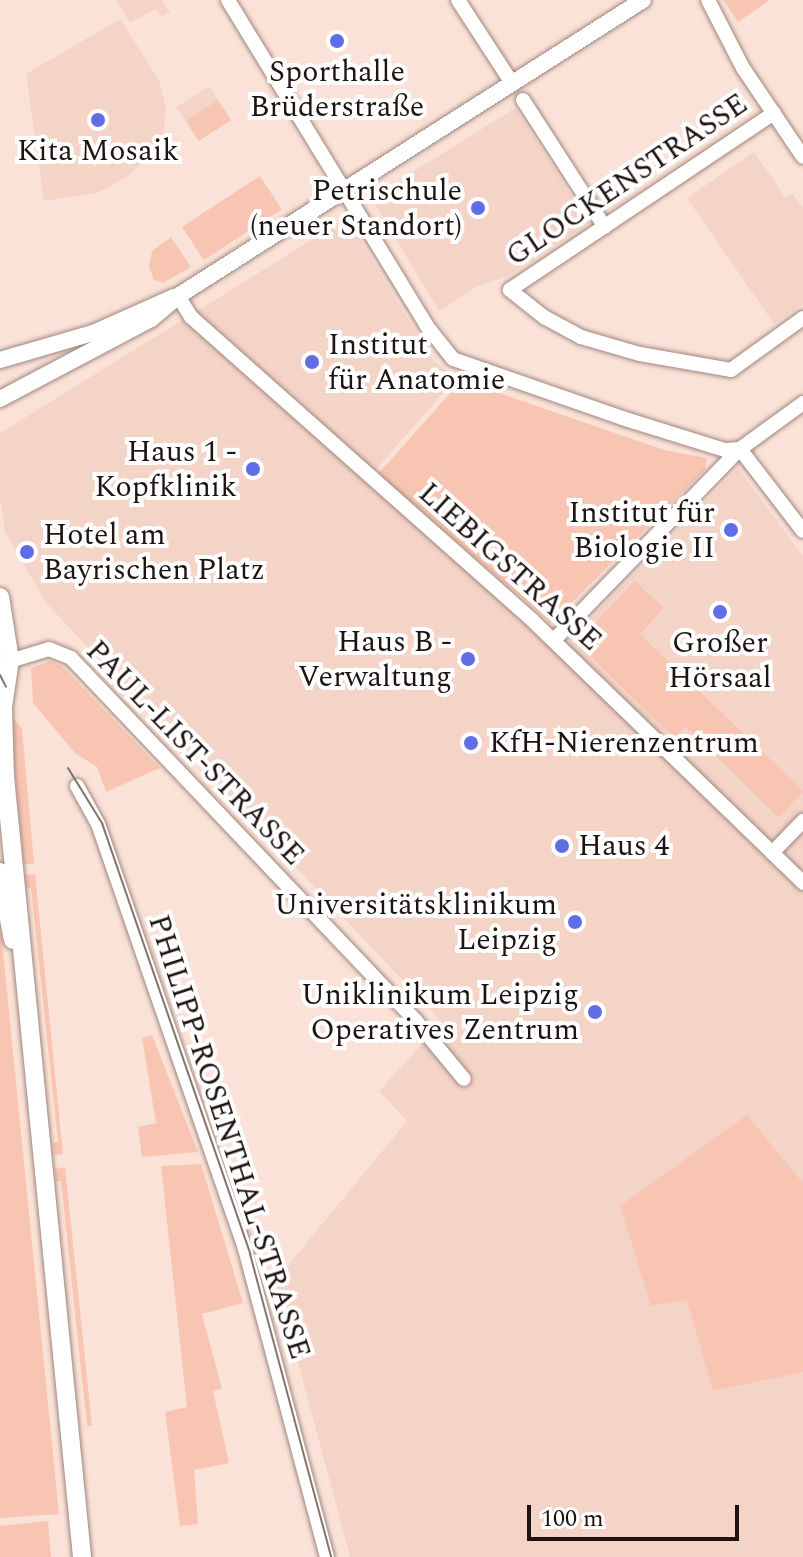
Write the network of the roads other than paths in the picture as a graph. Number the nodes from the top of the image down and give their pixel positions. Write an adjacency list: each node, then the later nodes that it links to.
1 (228, 0): 9 (street)
2 (458, 0): 5 (street)
3 (643, 0): 5 (street)
4 (708, 0): 7 (street)
5 (512, 83): 9 (street)
6 (523, 100): 10 (street)
7 (774, 113): 8 (street); 10 (street, GLOCKENSTRASSE)
8 (803, 157)
9 (345, 190): 11 (street); 16 (street)
10 (605, 227): 12 (street, GLOCKENSTRASSE)
11 (178, 296): 13 (street); 14 (street); 19 (street, LIEBIGSTRASSE)
12 (803, 318)
13 (0, 360)
14 (0, 399)
15 (803, 403): 16 (street)
16 (740, 449): 17 (street); 19 (street)
17 (803, 531)
18 (0, 597): 20 (main road)
19 (554, 640): 23 (street, LIEBIGSTRASSE)
20 (5, 662): 27 (main road); 28 (street, PAUL-LIST-STRASSE)
21 (77, 786): 30 (street, PHILIPP-ROSENTHAL-STRASSE)
22 (803, 821): 23 (street)
23 (772, 853): 25 (street, LIEBIGSTRASSE)
24 (0, 872): 26 (main road)
25 (803, 883)
26 (2, 907): 27 (main road)
27 (23, 979): 29 (main road)
28 (464, 1079)
29 (82, 1557)
30 (327, 1557)

